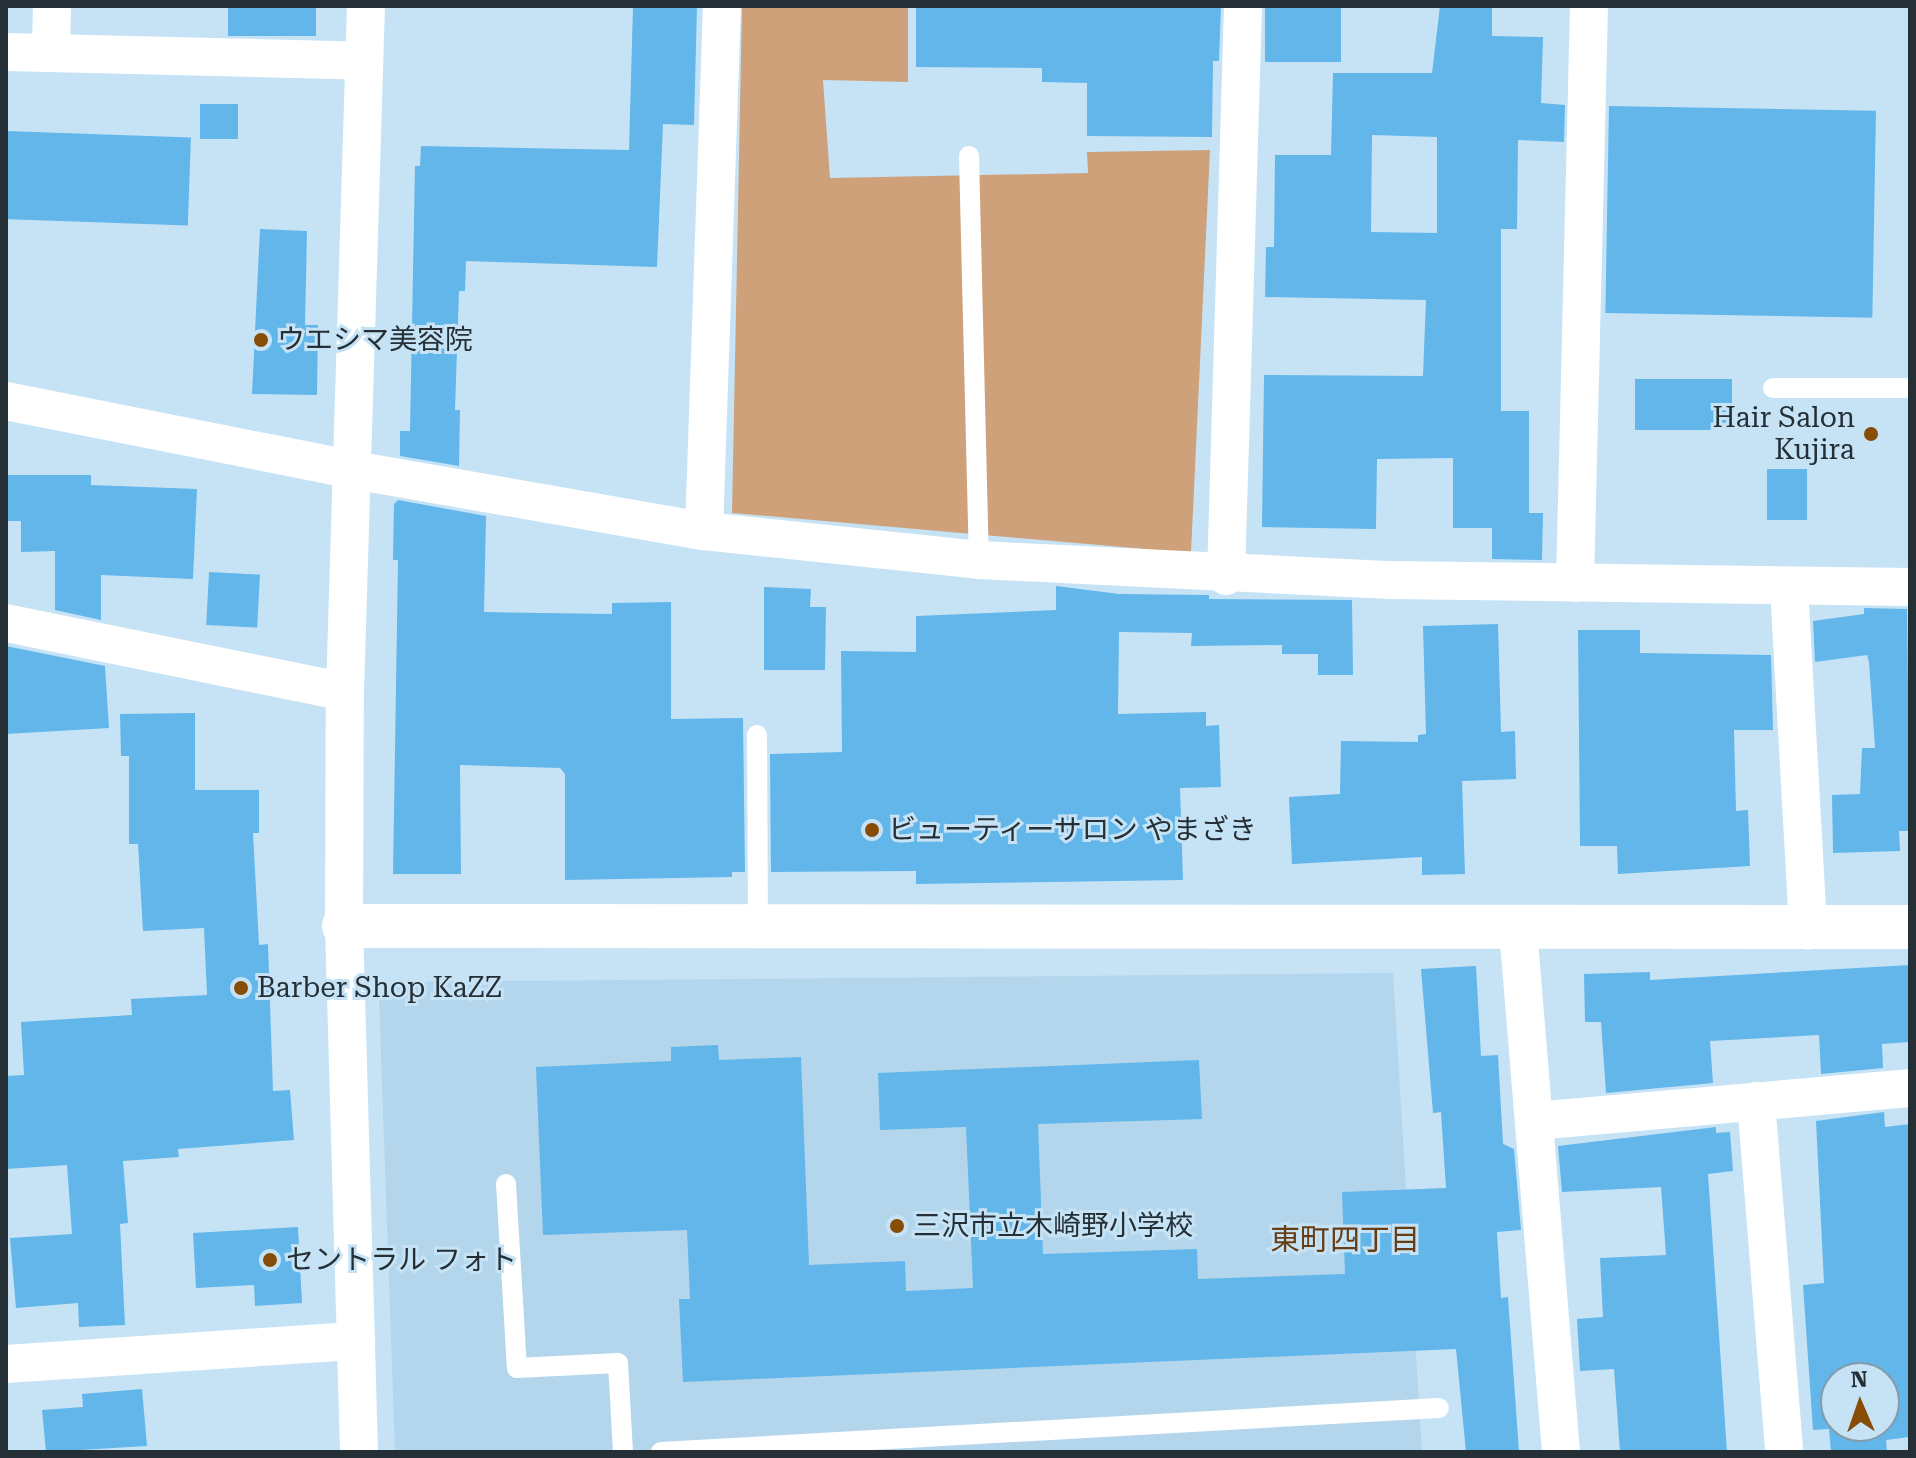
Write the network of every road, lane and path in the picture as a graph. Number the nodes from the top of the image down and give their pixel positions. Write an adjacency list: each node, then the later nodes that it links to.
1 (52, 6): 7 (street)
2 (366, 6): 8 (street)
3 (722, 6): 14 (street)
4 (1243, 6): 16 (street)
5 (1589, 6): 17 (street)
6 (6, 52): 7 (street)
7 (51, 53): 8 (street)
8 (364, 61): 13 (street)
9 (969, 156): 15 (lane)
10 (1773, 388): 11 (lane)
11 (1910, 388)
12 (6, 401): 13 (street)
13 (353, 470): 14 (street); 21 (street)
14 (704, 531): 15 (street)
15 (979, 560): 16 (street)
16 (1226, 576): 17 (street)
17 (1575, 583): 18 (street)
18 (1789, 587): 19 (street); 27 (street)
19 (1910, 587)
20 (6, 623): 21 (street)
21 (345, 692): 23 (street)
22 (757, 735): 24 (lane)
23 (344, 926): 24 (street); 32 (street)
24 (758, 927): 26 (street)
25 (1910, 927): 27 (street)
26 (1518, 929): 27 (street); 30 (street)
27 (1808, 930)
28 (1910, 1088): 29 (street)
29 (1756, 1101): 30 (street); 39 (street)
30 (1534, 1121): 38 (street)
31 (506, 1184): 36 (lane)
32 (356, 1341): 33 (street); 35 (street)
33 (6, 1364)
34 (1439, 1408): 37 (lane)
35 (359, 1452)
36 (623, 1452)
37 (661, 1452)
38 (1561, 1452)
39 (1784, 1452)

